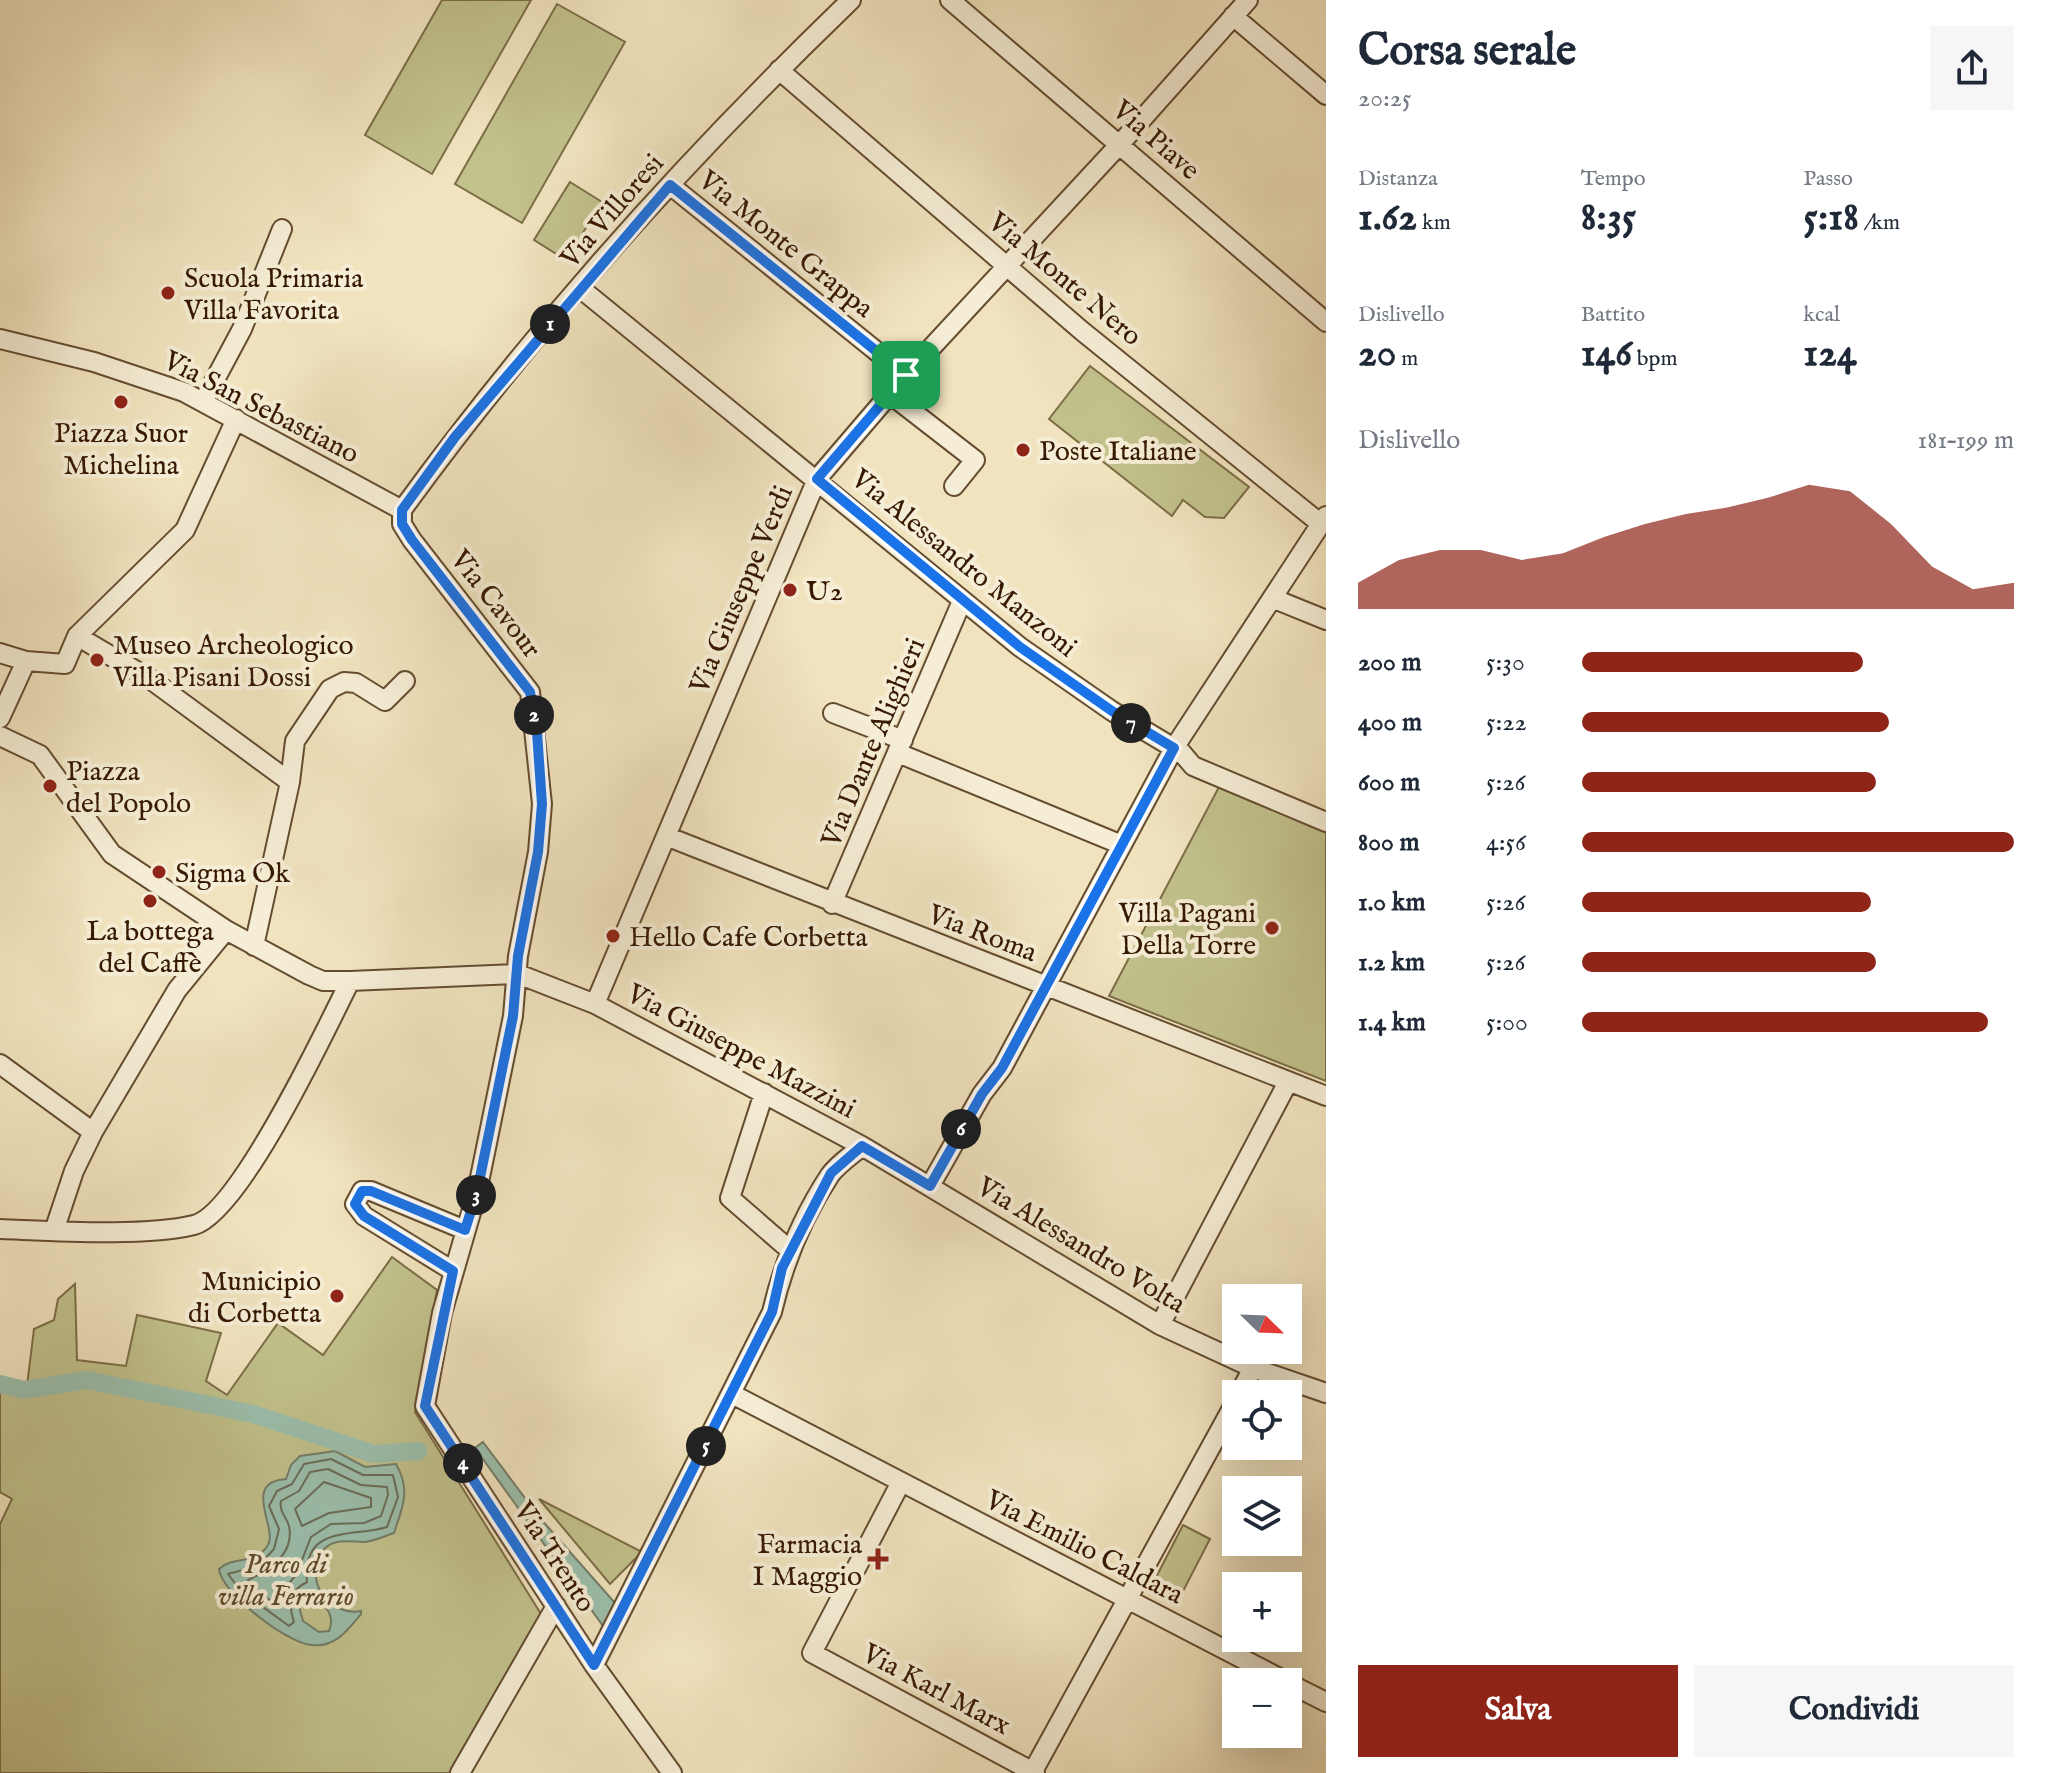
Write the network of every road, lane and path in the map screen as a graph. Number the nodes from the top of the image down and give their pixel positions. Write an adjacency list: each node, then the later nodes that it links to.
1 (851, 0): 5 (street, Via Villoresi)
2 (950, 0): 7 (street, Via Piave)
3 (1248, 0): 4 (street, Via Giuseppe Verdi)
4 (1233, 16): 6 (street); 7 (street, Via Giuseppe Verdi)
5 (779, 70): 8 (street, Via Villoresi); 10 (street, Via Monte Nero)
6 (1326, 95)
7 (1120, 144): 10 (street, Via Giuseppe Verdi); 12 (street, Via Piave)
8 (670, 185): 11 (street, Via Villoresi); 14 (street, Via Monte Grappa)
9 (282, 229): 16 (street)
10 (1007, 265): 14 (street, Via Giuseppe Verdi); 21 (street, Via Monte Nero)
11 (580, 288): 18 (street, Via Alessandro Manzoni); 20 (street, Via Villoresi)
12 (1326, 322)
13 (0, 339): 16 (street, Via San Sebastiano)
14 (906, 375): 15 (street, Via Giuseppe Verdi)
15 (890, 394): 18 (street, Via Giuseppe Verdi); 19 (street)
16 (203, 402): 17 (street, Via San Sebastiano)
17 (236, 419): 20 (street, Via San Sebastiano); 25 (street)
18 (817, 479): 23 (street, Via Alessandro Manzoni); 36 (street, Via Giuseppe Verdi)
19 (954, 486)
20 (402, 510): 41 (street, Via Cavour)
21 (1323, 520): 22 (street)
22 (1272, 598): 24 (street); 33 (street)
23 (962, 601): 32 (street, Via Dante Alighieri); 33 (street, Via Alessandro Manzoni)
24 (1326, 620)
25 (77, 636): 27 (street); 34 (street)
26 (0, 653): 27 (street)
27 (26, 661): 30 (street)
28 (405, 681): 34 (street)
29 (833, 713): 32 (street)
30 (0, 718)
31 (0, 736): 39 (street)
32 (900, 746): 37 (street); 38 (street, Via Dante Alighieri)
33 (1174, 748): 35 (street, Via Alessandro Manzoni); 37 (street)
34 (290, 782): 40 (street)
35 (1326, 822)
36 (666, 836): 38 (street, Via Roma); 44 (street, Via Giuseppe Verdi)
37 (1122, 845): 43 (street)
38 (832, 904): 43 (street, Via Roma)
39 (226, 930): 40 (street); 49 (street)
40 (254, 946): 42 (street)
41 (518, 974): 42 (street); 44 (street, Via Giuseppe Mazzini); 53 (street, Via Cavour)
42 (350, 981): 54 (street)
43 (1046, 986): 46 (street, Via Roma); 51 (street)
44 (595, 1004): 47 (street, Via Giuseppe Mazzini)
45 (0, 1064): 49 (street)
46 (1288, 1082): 48 (street, Via Roma); 57 (street)
47 (764, 1093): 50 (street, Via Giuseppe Mazzini); 55 (street)
48 (1326, 1096)
49 (93, 1132): 54 (street)
50 (862, 1146): 51 (street, Via Alessandro Volta); 55 (street)
51 (930, 1186): 57 (street, Via Alessandro Volta)
52 (0, 1229): 54 (street)
53 (465, 1230): 56 (street, Via Cavour); 56 (street)
54 (54, 1231)
55 (791, 1251): 61 (street)
56 (453, 1271): 62 (street, Via Cavour)
57 (1160, 1325): 58 (street, Via Alessandro Volta)
58 (1253, 1368): 59 (street); 60 (street, Via Alessandro Volta)
59 (1247, 1380)
60 (1326, 1393)
61 (732, 1394): 64 (street, Via Emilio Caldara); 67 (street)
62 (425, 1406): 66 (street, Via Trento)
63 (1222, 1427): 65 (street)
64 (901, 1482): 65 (street, Via Emilio Caldara); 73 (street, Via Karl Marx)
65 (1129, 1600): 68 (street, Via Emilio Caldara); 73 (street)
66 (556, 1606): 67 (street, Via Trento); 71 (street)
67 (594, 1665): 72 (street, Via Trento)
68 (1260, 1668)
69 (1302, 1690): 70 (street, Via Emilio Caldara)
70 (1326, 1702)
71 (460, 1773)
72 (672, 1773)
73 (1034, 1773)

